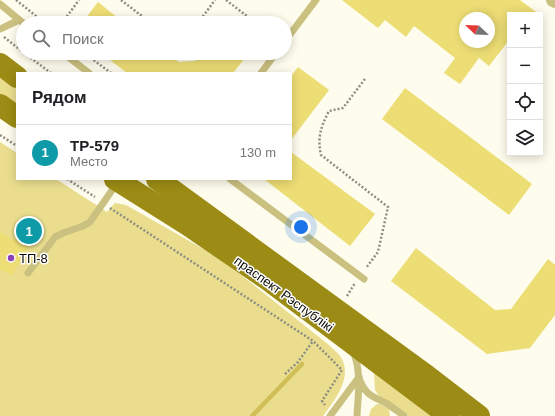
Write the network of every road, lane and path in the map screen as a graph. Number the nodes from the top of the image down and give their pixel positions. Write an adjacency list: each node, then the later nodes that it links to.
1 (16, 0): 8 (path)
2 (79, 0): 9 (path)
3 (120, 0): 10 (path)
4 (215, 0): 11 (path)
5 (226, 0): 12 (path)
6 (316, 0): 16 (lane)
7 (0, 4): 13 (lane)
8 (36, 16)
9 (67, 16)
10 (142, 16)
11 (203, 16)
12 (247, 16)
13 (16, 18)
14 (16, 24): 15 (lane)
15 (0, 30)
16 (292, 32)
17 (0, 35): 18 (path)
18 (16, 47)
19 (33, 60): 24 (path)
20 (71, 60): 25 (lane)
21 (93, 60): 26 (path)
22 (271, 60): 27 (lane)
23 (0, 64): 28 (main road)
24 (49, 72)
25 (88, 72)
26 (109, 72)
27 (262, 72)
28 (16, 76)
29 (365, 79): 40 (path)
30 (0, 105): 31 (main road)
31 (16, 116)
32 (0, 135): 33 (path)
33 (16, 145)
34 (68, 180): 38 (path)
35 (116, 180): 38 (lane); 42 (main road, праспект Рэспублікі)
36 (157, 180): 50 (main road, праспект Рэспублікі)
37 (231, 180): 40 (lane)
38 (103, 203): 39 (lane); 43 (path)
39 (28, 273)
40 (362, 278): 41 (path)
41 (346, 297)
42 (344, 338): 45 (lane); 49 (main road, праспект Рэспублікі)
43 (313, 341): 44 (path); 46 (path)
44 (285, 374)
45 (359, 376): 46 (lane); 47 (lane); 48 (lane)
46 (331, 414)
47 (357, 416)
48 (404, 416)
49 (449, 416)
50 (479, 416)

